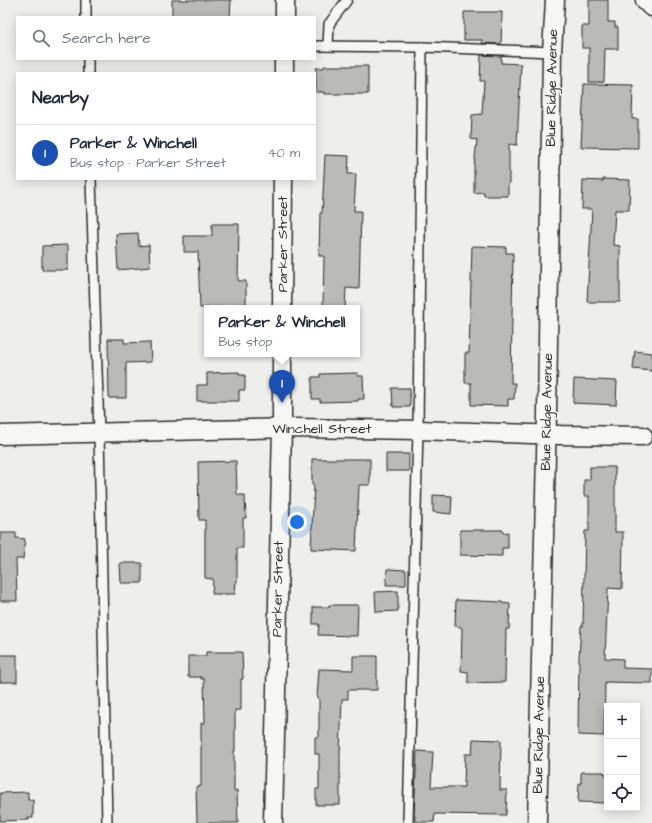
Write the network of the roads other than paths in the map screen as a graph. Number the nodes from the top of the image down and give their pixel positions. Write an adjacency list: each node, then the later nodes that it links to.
1 (86, 0): 7 (lane)
2 (285, 0): 8 (street)
3 (347, 0): 10 (lane)
4 (555, 0): 12 (street, Blue Ridge Avenue)
5 (647, 0): 6 (main road)
6 (652, 5)
7 (86, 16)
8 (284, 16)
9 (316, 46): 10 (lane)
10 (328, 46): 11 (lane)
11 (422, 47): 12 (lane); 22 (lane)
12 (552, 52): 25 (street, Blue Ridge Avenue)
13 (88, 60): 15 (lane)
14 (284, 60): 16 (street)
15 (88, 72)
16 (284, 72)
17 (91, 180): 23 (lane)
18 (283, 180): 19 (street, Parker Street)
19 (282, 305)
20 (282, 357): 21 (street, Parker Street)
21 (282, 428): 22 (street, Winchell Street); 23 (street, Winchell Street); 28 (street, Parker Street)
22 (418, 430): 25 (street, Winchell Street); 29 (lane)
23 (99, 433): 24 (street, Winchell Street); 27 (lane)
24 (0, 435)
25 (547, 435): 26 (street, Winchell Street); 30 (street, Blue Ridge Avenue)
26 (643, 436)
27 (107, 823)
28 (273, 823)
29 (408, 823)
30 (537, 823)

